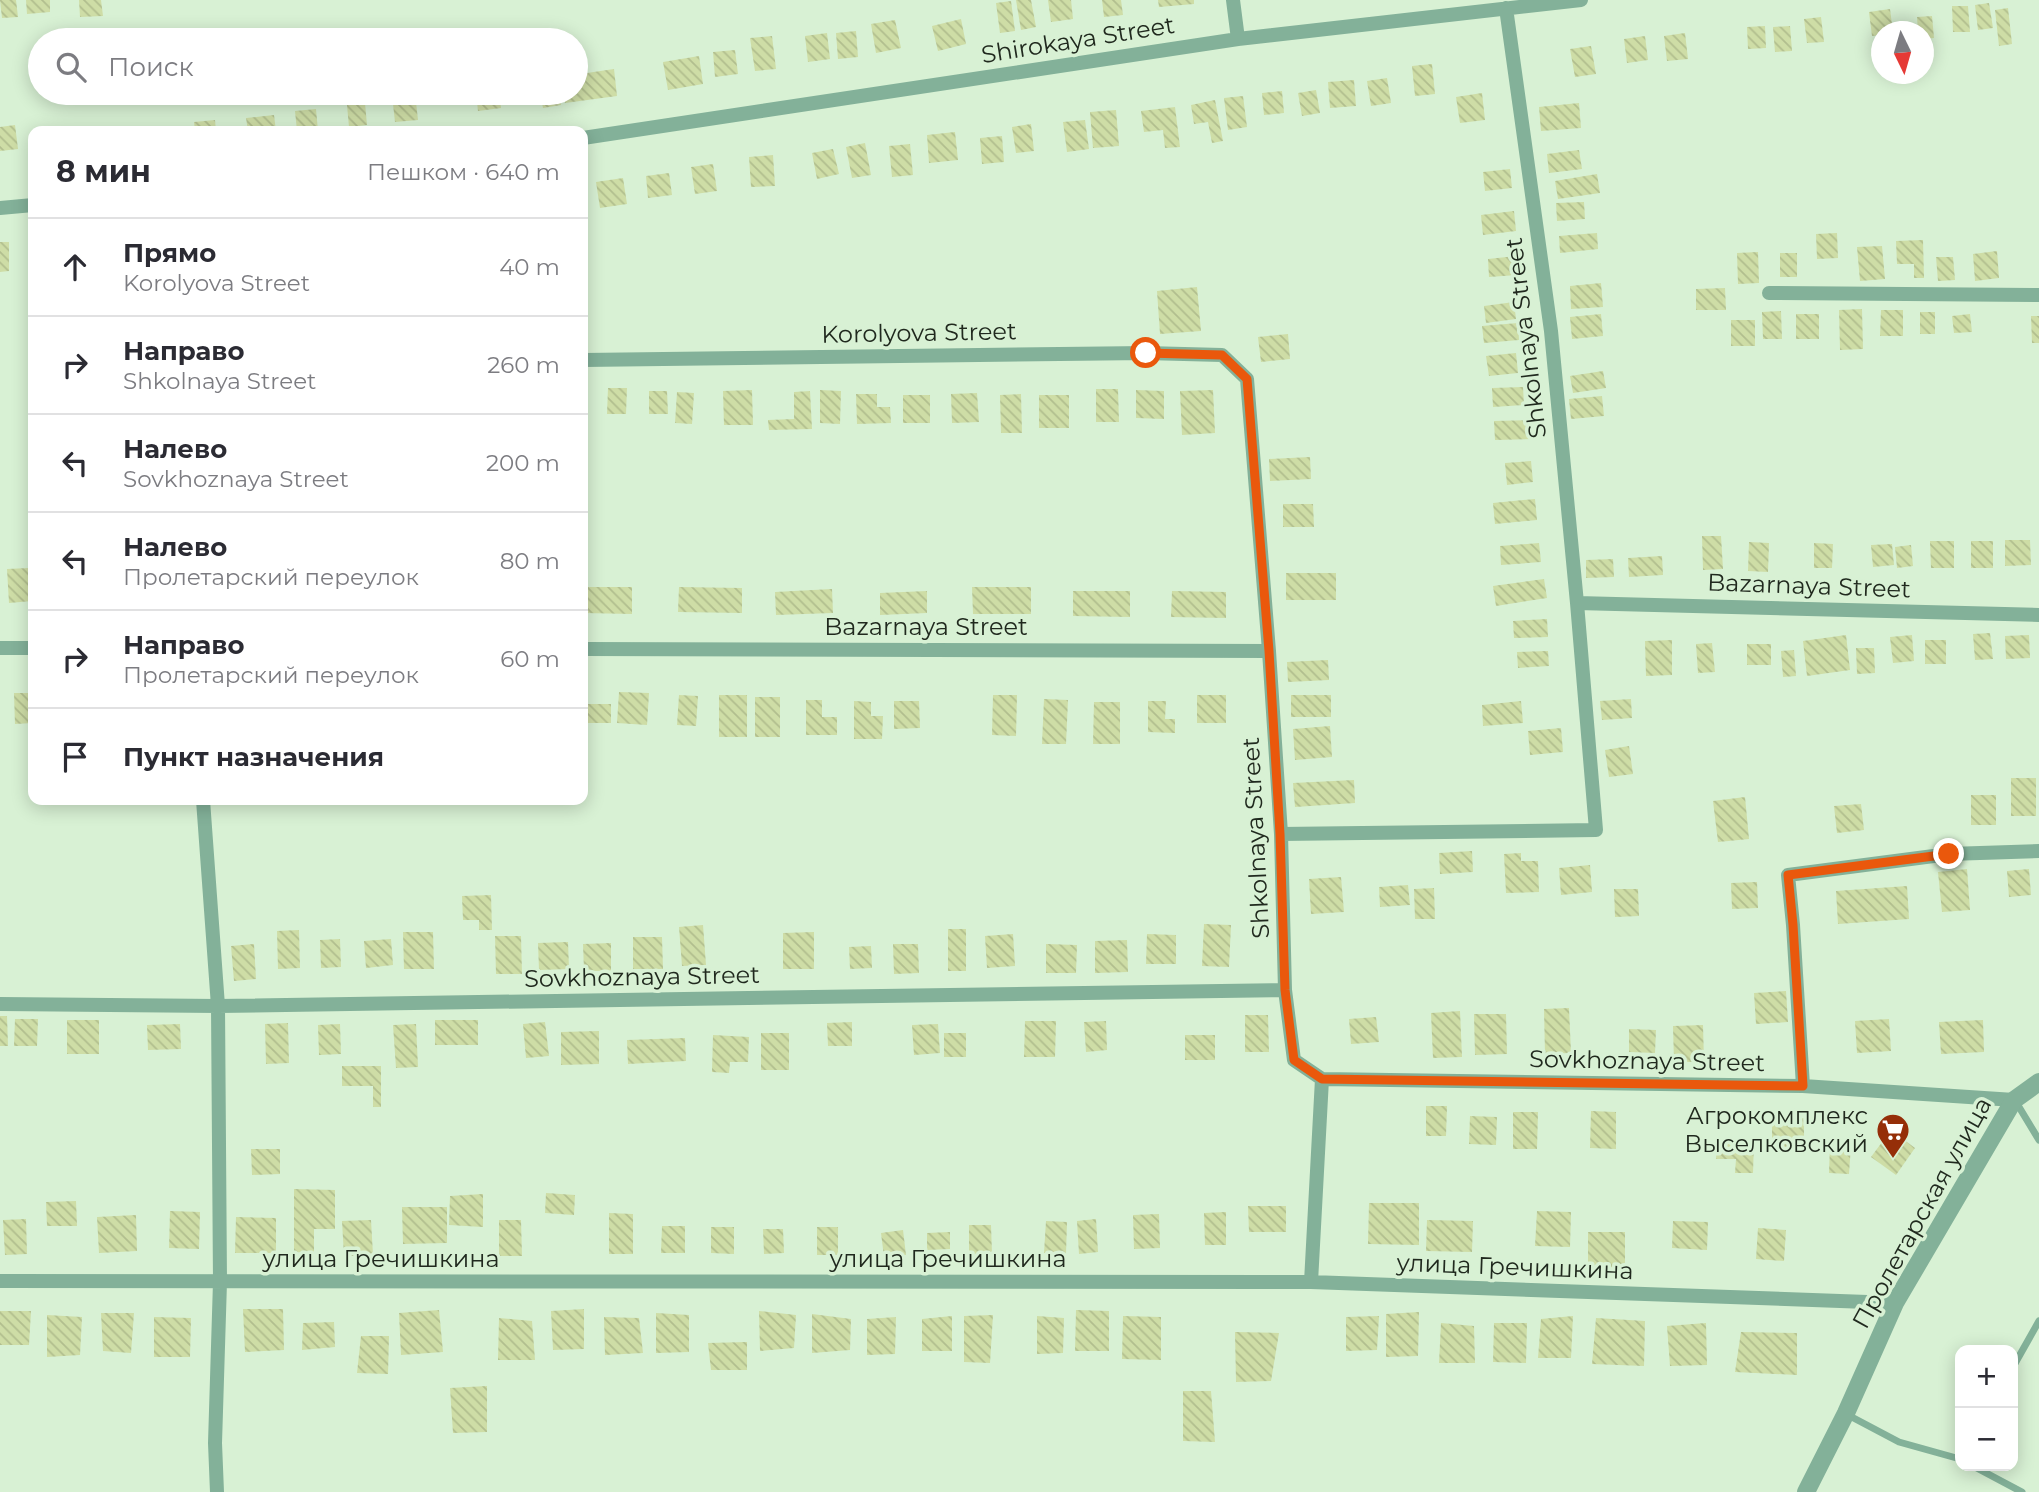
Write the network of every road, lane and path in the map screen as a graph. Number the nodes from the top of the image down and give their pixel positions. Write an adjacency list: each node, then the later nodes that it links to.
1 (1233, 0): 4 (street)
2 (1581, 0): 3 (street, Shirokaya Street)
3 (1506, 8): 4 (street, Shirokaya Street); 11 (street, Shkolnaya Street)
4 (1238, 39): 5 (street, Shirokaya Street)
5 (588, 137)
6 (28, 205): 7 (street)
7 (0, 208)
8 (1769, 293): 9 (street)
9 (2039, 295)
10 (588, 360): 16 (street, Shkolnaya Street)
11 (1577, 603): 12 (street, Bazarnaya Street); 18 (street, Shkolnaya Street)
12 (2039, 615)
13 (0, 648): 14 (street)
14 (28, 648)
15 (588, 649): 16 (street, Bazarnaya Street)
16 (1269, 651): 18 (street, Shkolnaya Street)
17 (203, 805): 22 (street)
18 (1280, 834): 20 (street, Shkolnaya Street)
19 (2039, 851): 25 (street)
20 (1285, 990): 22 (street, Sovkhoznaya Street); 23 (street, Shkolnaya Street)
21 (0, 1004): 22 (street, Sovkhoznaya Street)
22 (218, 1006): 29 (street)
23 (1322, 1079): 25 (street, Sovkhoznaya Street); 30 (street)
24 (2039, 1082): 26 (street, Пролетарская улица)
25 (1803, 1086): 26 (street, Sovkhoznaya Street)
26 (2014, 1100): 27 (lane); 31 (street, Пролетарская улица)
27 (2039, 1140)
28 (0, 1281): 29 (street, улица Гречишкина)
29 (220, 1282): 30 (street, улица Гречишкина); 37 (street)
30 (1311, 1282): 31 (street, улица Гречишкина)
31 (1895, 1303): 34 (street, Пролетарская улица)
32 (2039, 1321): 33 (lane)
33 (2018, 1358)
34 (1846, 1413): 35 (lane); 38 (street, Пролетарская улица)
35 (1955, 1458)
36 (1982, 1471): 39 (lane)
37 (216, 1492)
38 (1806, 1492)
39 (2022, 1492)

